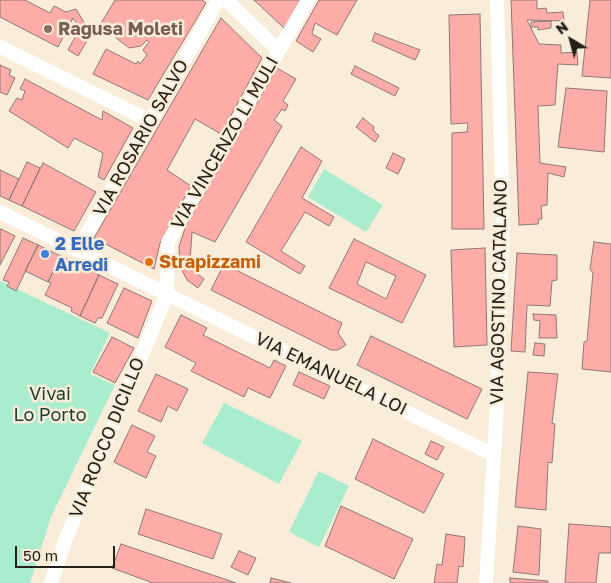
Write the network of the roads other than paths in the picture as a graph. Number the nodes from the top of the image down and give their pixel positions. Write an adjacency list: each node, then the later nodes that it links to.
1 (218, 0): 7 (street, VIA ROSARIO SALVO)
2 (226, 0): 6 (street)
3 (308, 0): 6 (street, VIA VINCENZO LI MULI)
4 (497, 0): 11 (street, VIA AGOSTINO CATALANO)
5 (0, 47): 7 (street)
6 (278, 50): 10 (street, VIA VINCENZO LI MULI)
7 (150, 121): 9 (street, VIA ROSARIO SALVO)
8 (0, 212): 9 (street, VIA EMANUELA LOI)
9 (78, 250): 10 (street, VIA EMANUELA LOI)
10 (167, 294): 11 (street, VIA EMANUELA LOI); 12 (street, VIA ROCCO DICILLO)
11 (494, 455): 13 (street, VIA AGOSTINO CATALANO)
12 (51, 583)
13 (486, 583)

